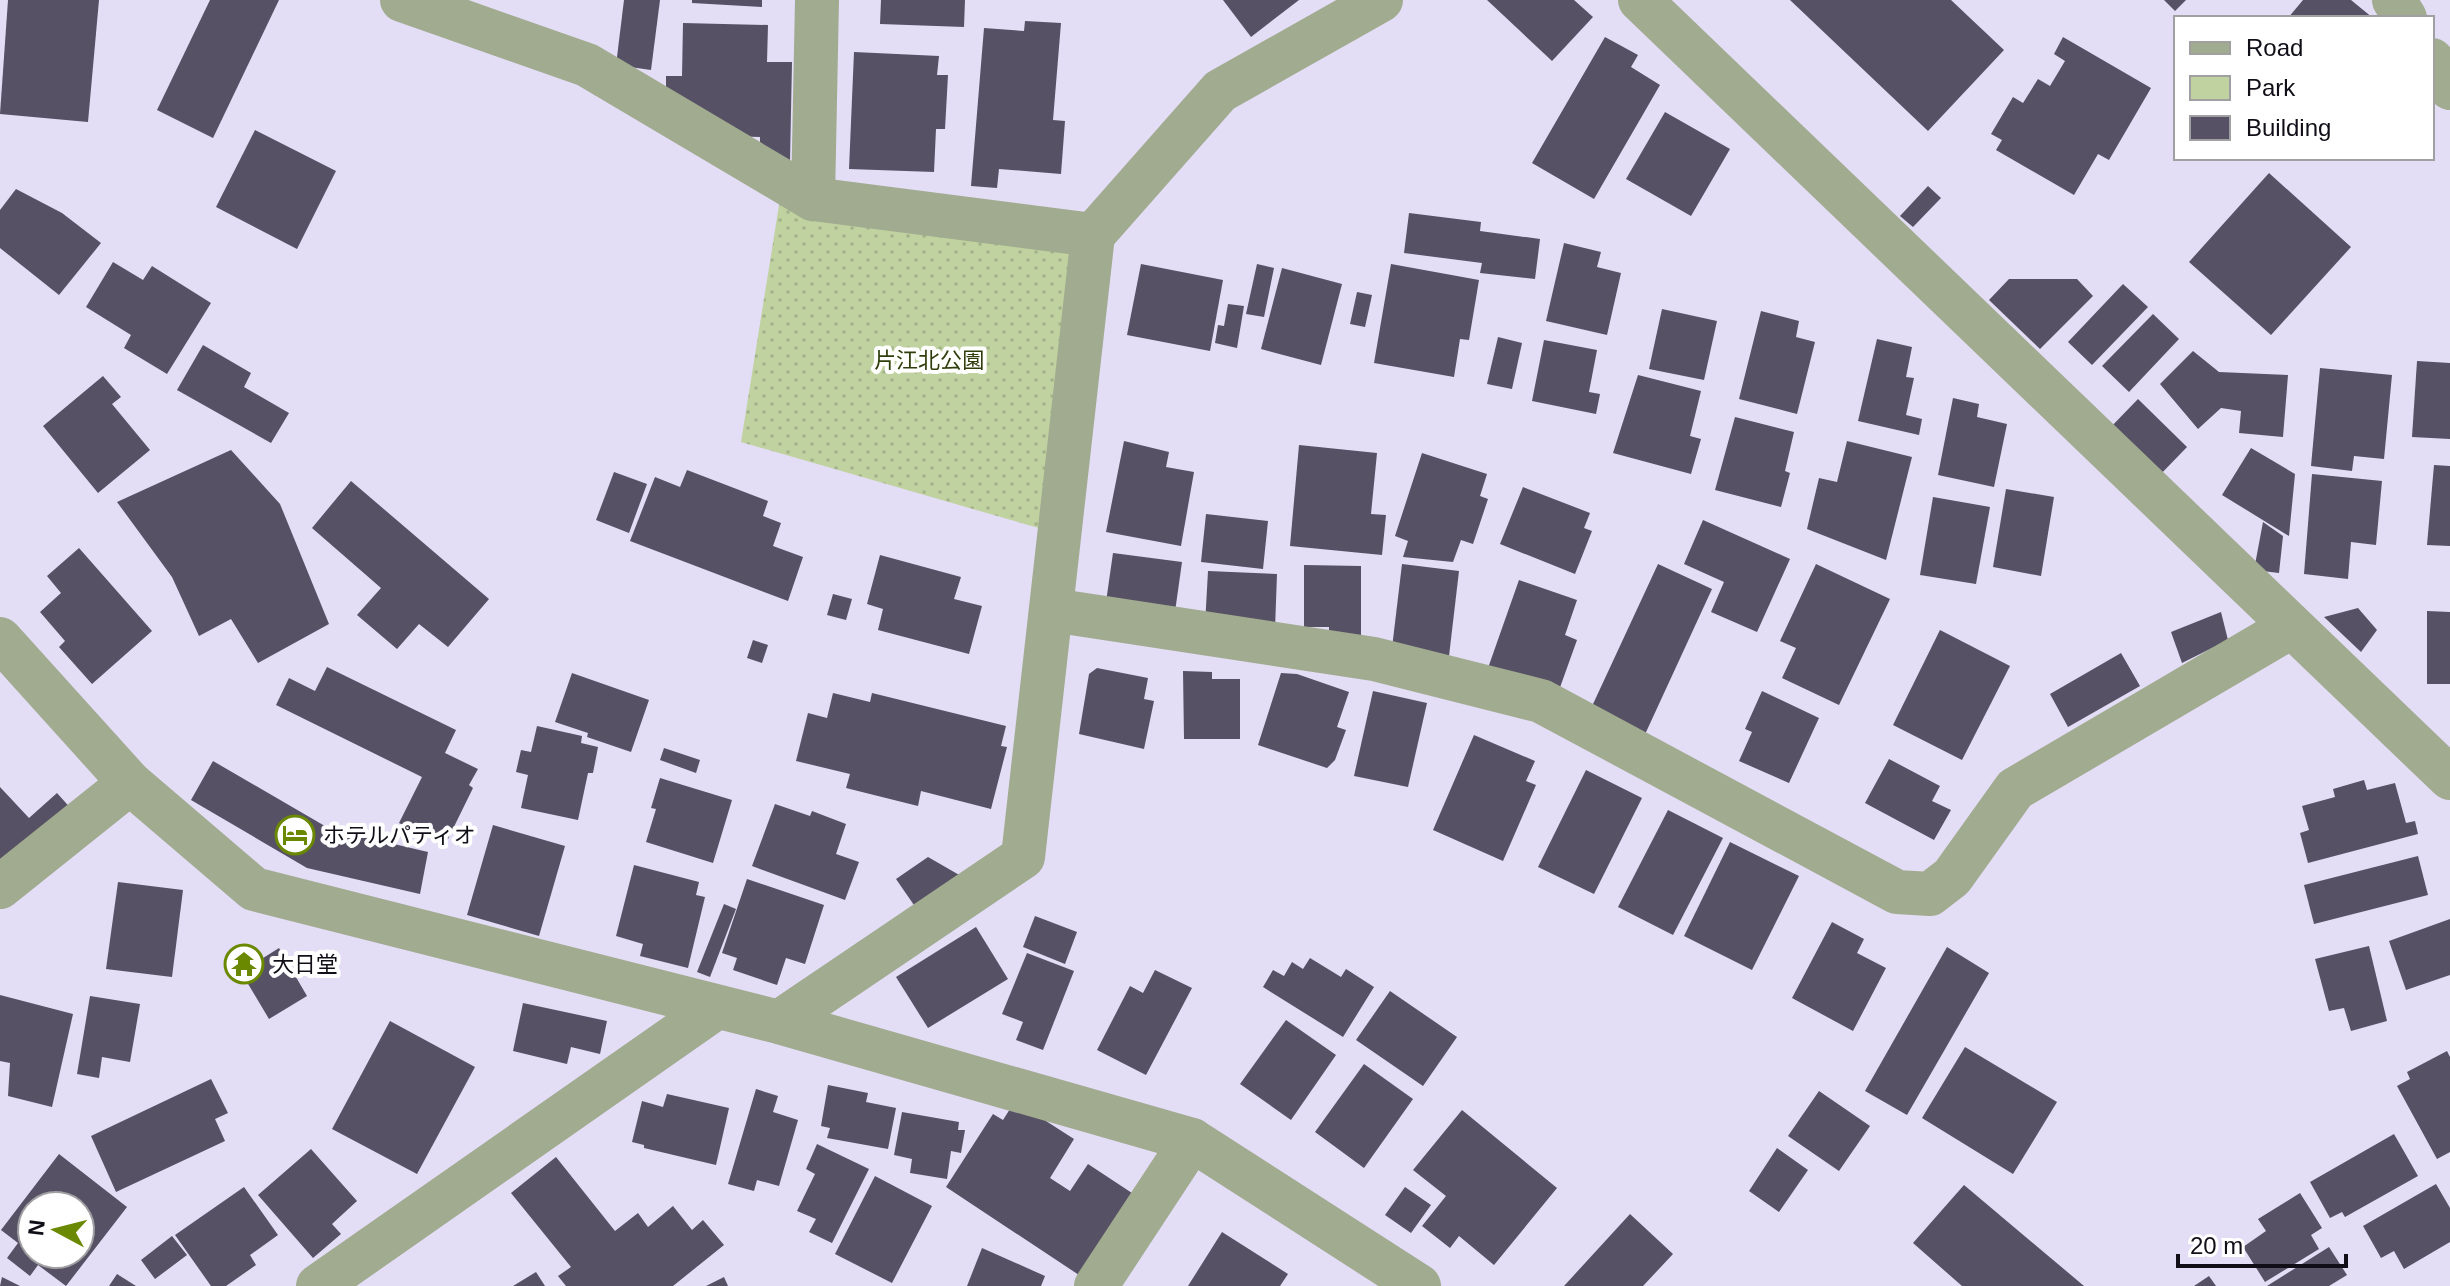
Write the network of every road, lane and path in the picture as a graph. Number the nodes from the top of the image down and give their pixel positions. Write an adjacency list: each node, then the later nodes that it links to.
1 (402, 0): 7 (street)
2 (817, 0): 7 (street)
3 (1381, 0): 8 (street)
4 (1640, 0): 10 (street)
5 (2434, 63): 6 (street)
6 (2450, 88)
7 (813, 199): 8 (street)
8 (1093, 235): 9 (street)
9 (1052, 610): 10 (street); 16 (street)
10 (2291, 627): 12 (street)
11 (0, 639): 13 (street)
12 (2450, 778)
13 (130, 783): 14 (street); 15 (street)
14 (0, 887)
15 (717, 1007): 16 (street); 18 (street)
16 (779, 1022): 17 (street)
17 (1192, 1140): 19 (street); 20 (street)
18 (318, 1286)
19 (1096, 1286)
20 (1419, 1286)

